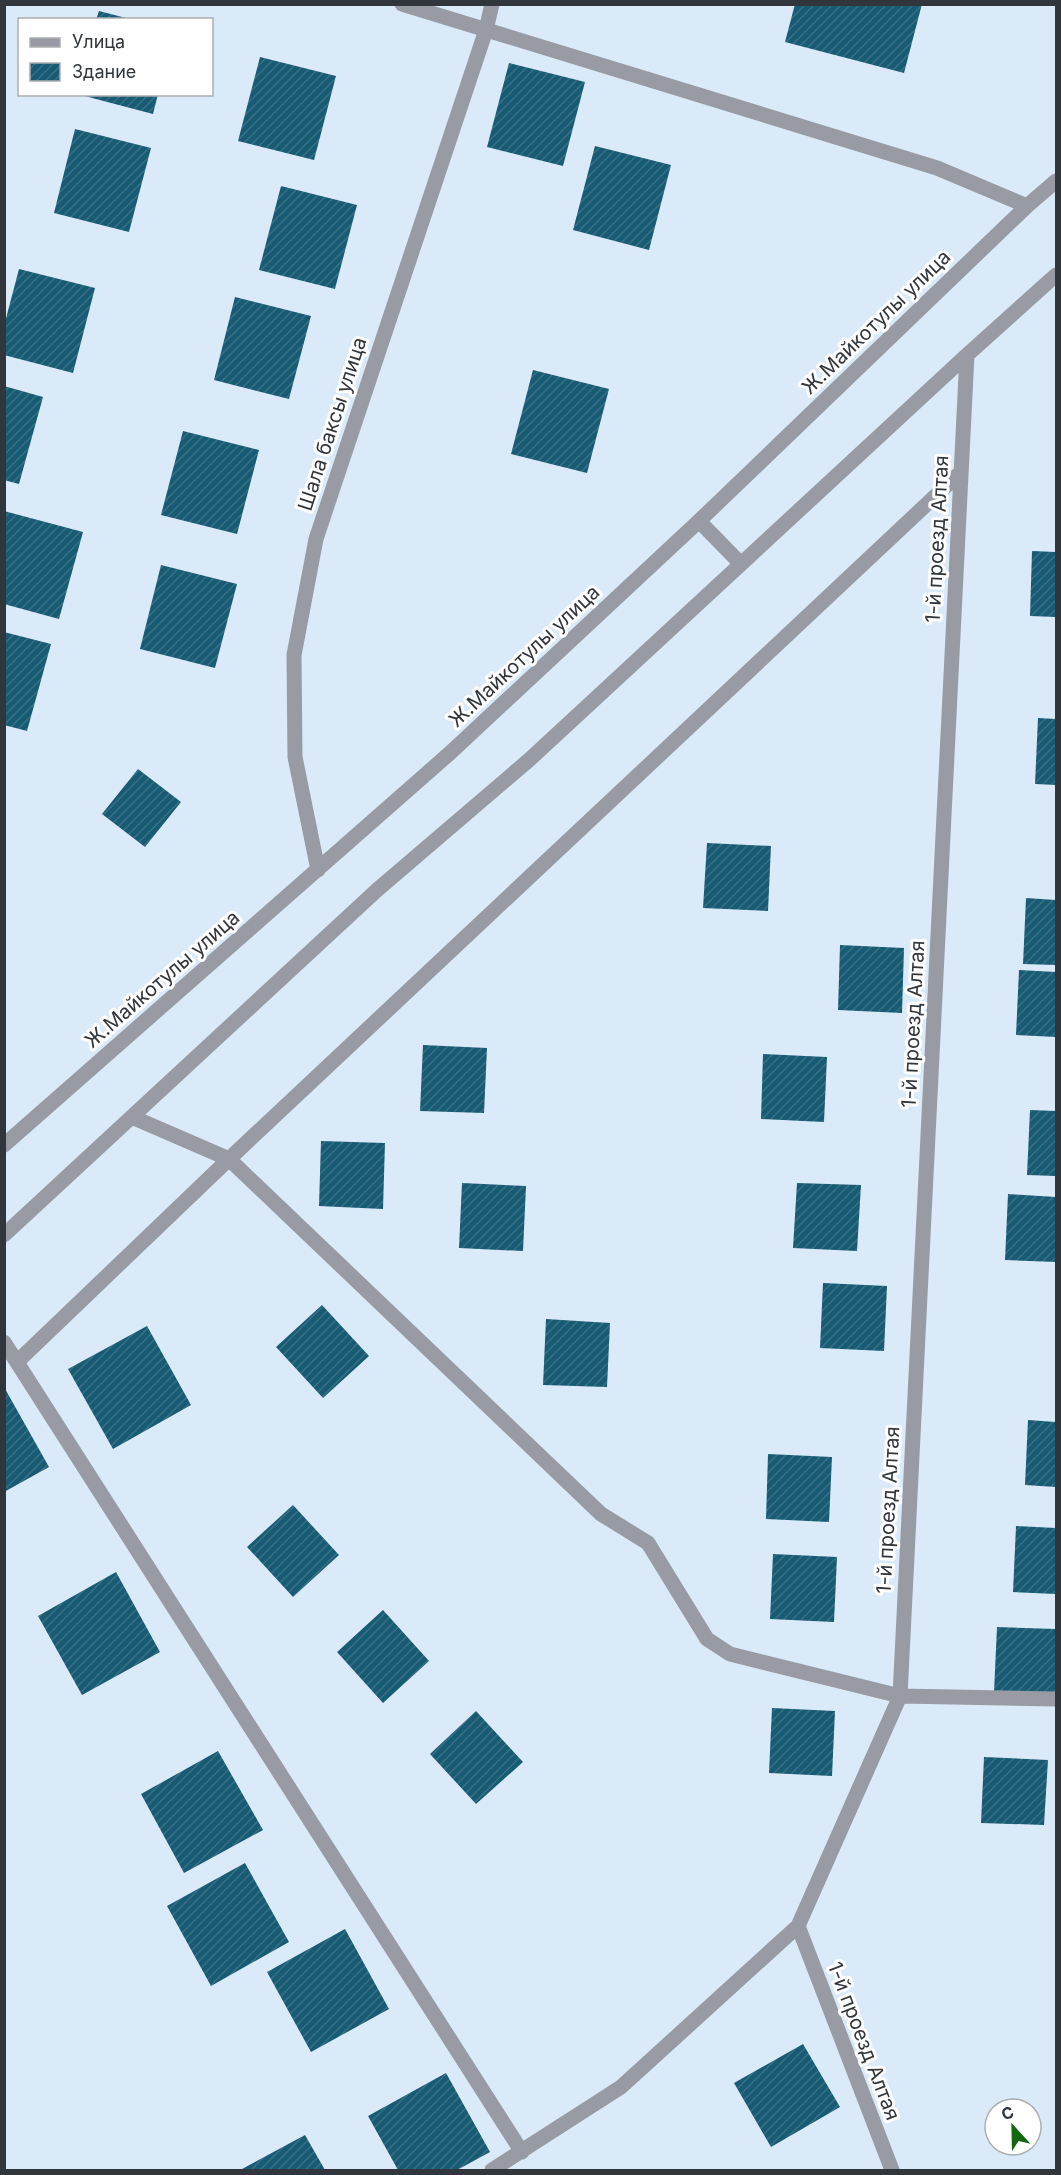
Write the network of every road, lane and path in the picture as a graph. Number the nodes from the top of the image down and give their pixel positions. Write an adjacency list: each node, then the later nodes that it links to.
1 (402, 4): 3 (street)
2 (492, 4): 3 (street, Шала баксы улица)
3 (486, 30): 5 (street); 11 (street, Шала баксы улица)
4 (1056, 181): 5 (street, Ж.Майкотулы улица)
5 (1028, 206): 9 (street, Ж.Майкотулы улица)
6 (1056, 275): 7 (street)
7 (967, 355): 8 (street, 1-й проезд Алтая); 10 (street)
8 (962, 472): 14 (street); 18 (street, 1-й проезд Алтая)
9 (699, 521): 10 (street); 11 (street, Ж.Майкотулы улица)
10 (741, 564): 12 (street)
11 (318, 870): 13 (street, Ж.Майкотулы улица)
12 (132, 1117): 14 (street); 15 (street)
13 (4, 1145)
14 (229, 1159): 17 (street); 18 (street)
15 (4, 1235)
16 (4, 1342): 17 (street)
17 (17, 1362): 21 (street)
18 (900, 1696): 19 (street); 20 (street)
19 (1056, 1699)
20 (798, 1926): 21 (street); 23 (street, 1-й проезд Алтая)
21 (522, 2152): 22 (street)
22 (492, 2170)
23 (892, 2170)

